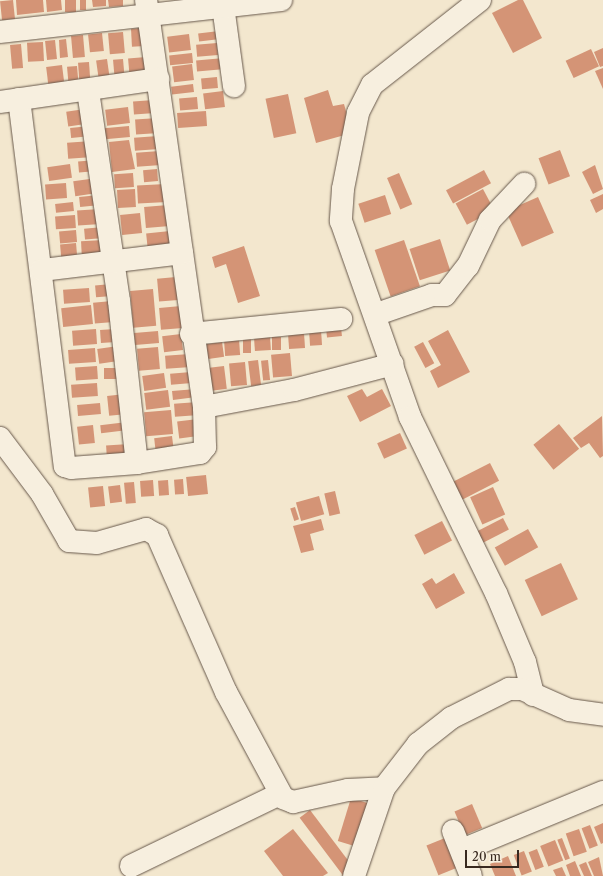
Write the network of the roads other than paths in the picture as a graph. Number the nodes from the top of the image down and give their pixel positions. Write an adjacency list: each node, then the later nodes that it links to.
1 (281, 0): 4 (street)
2 (480, 0): 14 (street)
3 (147, 6): 4 (street); 5 (street); 6 (street)
4 (223, 6): 7 (street)
5 (0, 32)
6 (158, 79): 8 (street); 11 (street)
7 (234, 86)
8 (88, 91): 9 (street); 12 (street)
9 (9, 100): 13 (street)
10 (524, 184): 14 (street)
11 (182, 253): 12 (street); 16 (street)
12 (112, 261): 13 (street); 20 (street)
13 (42, 270): 20 (street)
14 (377, 314): 17 (street)
15 (341, 318): 16 (street)
16 (191, 334): 18 (street)
17 (393, 364): 18 (street); 21 (street)
18 (204, 407): 20 (street)
19 (0, 438): 25 (street)
20 (137, 463)
21 (533, 694): 22 (street); 23 (street)
22 (603, 715)
23 (384, 788): 25 (street); 27 (street)
24 (603, 792): 28 (street)
25 (280, 794): 26 (street)
26 (131, 866)
27 (354, 876)
28 (471, 876)

